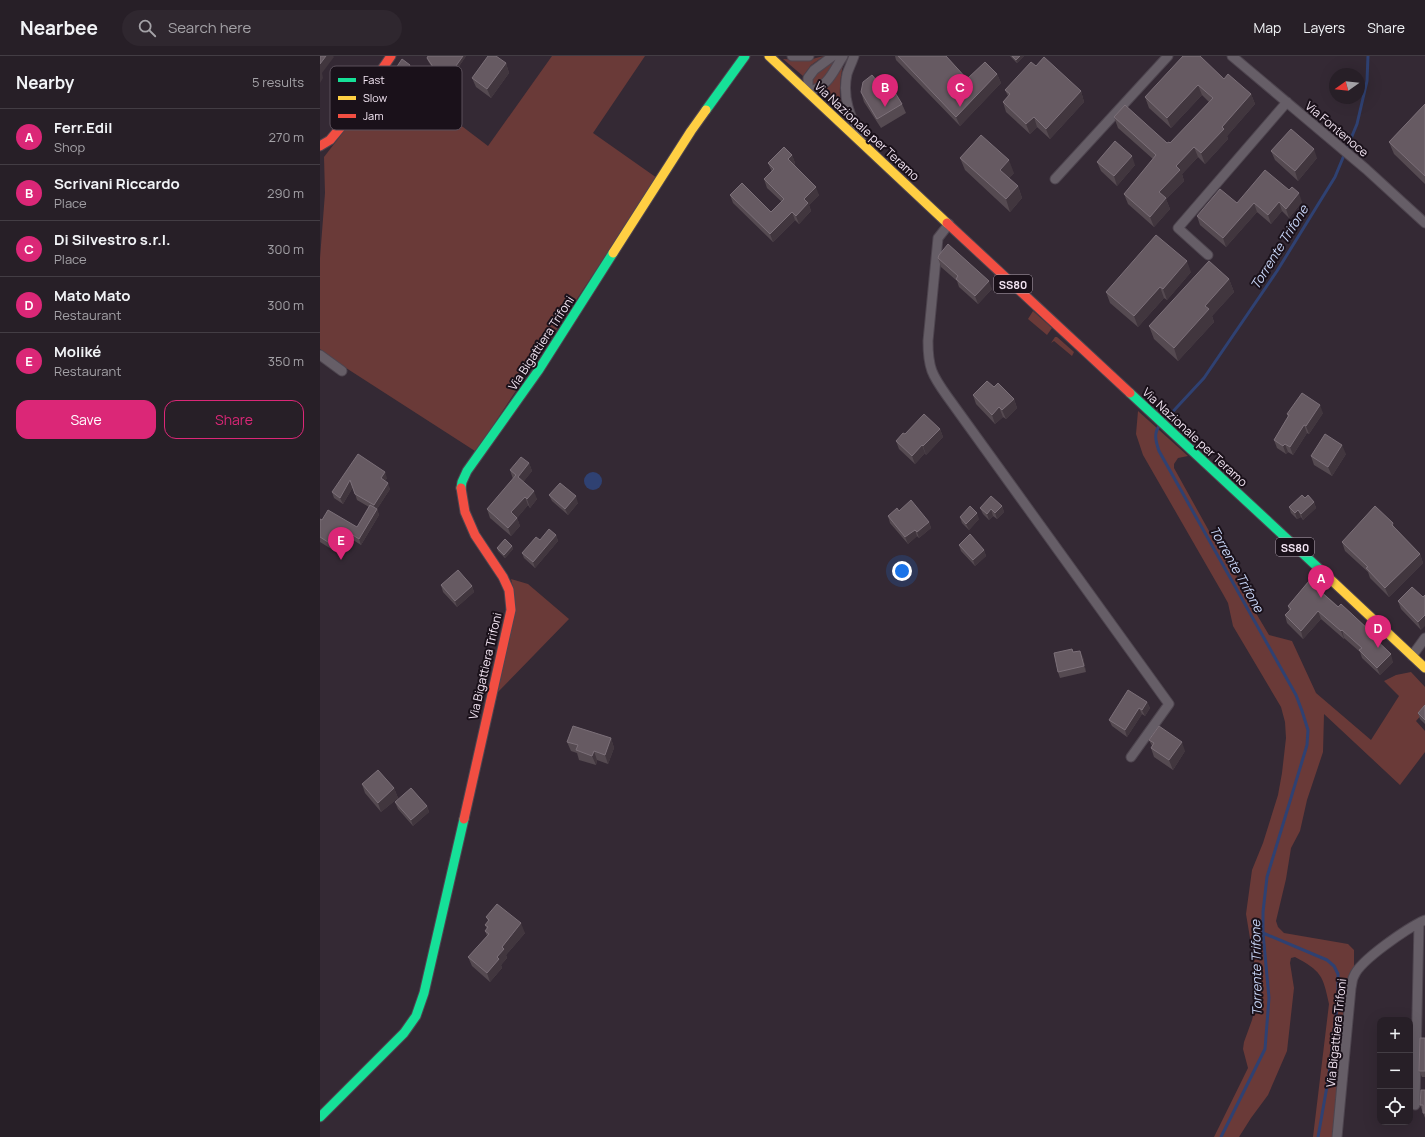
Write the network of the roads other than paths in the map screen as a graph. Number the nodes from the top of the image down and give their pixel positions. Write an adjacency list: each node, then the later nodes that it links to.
1 (391, 56): 11 (street)
2 (745, 56): 30 (street, Via Bigattiera Trifoni)
3 (769, 56): 12 (street, Via Nazionale per Teramo / SS80)
4 (792, 56): 5 (street)
5 (810, 56)
6 (833, 56): 12 (street)
7 (844, 56): 12 (street)
8 (854, 56): 16 (street)
9 (1168, 56): 17 (street)
10 (1232, 56): 13 (street, Via Fontenoce)
11 (384, 66)
12 (808, 92): 16 (street, Via Nazionale per Teramo / SS80)
13 (1286, 102): 18 (street, Via Fontenoce); 20 (street)
14 (338, 130): 15 (street)
15 (320, 146)
16 (867, 147): 19 (street, Via Nazionale per Teramo / SS80)
17 (1056, 179)
18 (1425, 223)
19 (949, 224): 24 (street, Via Nazionale per Teramo / SS80); 26 (street)
20 (1208, 255)
21 (320, 355): 22 (street)
22 (342, 370)
23 (1425, 638): 24 (street)
24 (1412, 656): 25 (street, Via Nazionale per Teramo / SS80)
25 (1425, 668)
26 (1131, 757)
27 (1422, 922): 28 (street); 31 (street, Via Bigattiera Trifoni)
28 (1420, 1036): 29 (street)
29 (1415, 1105)
30 (320, 1116)
31 (1337, 1137)

